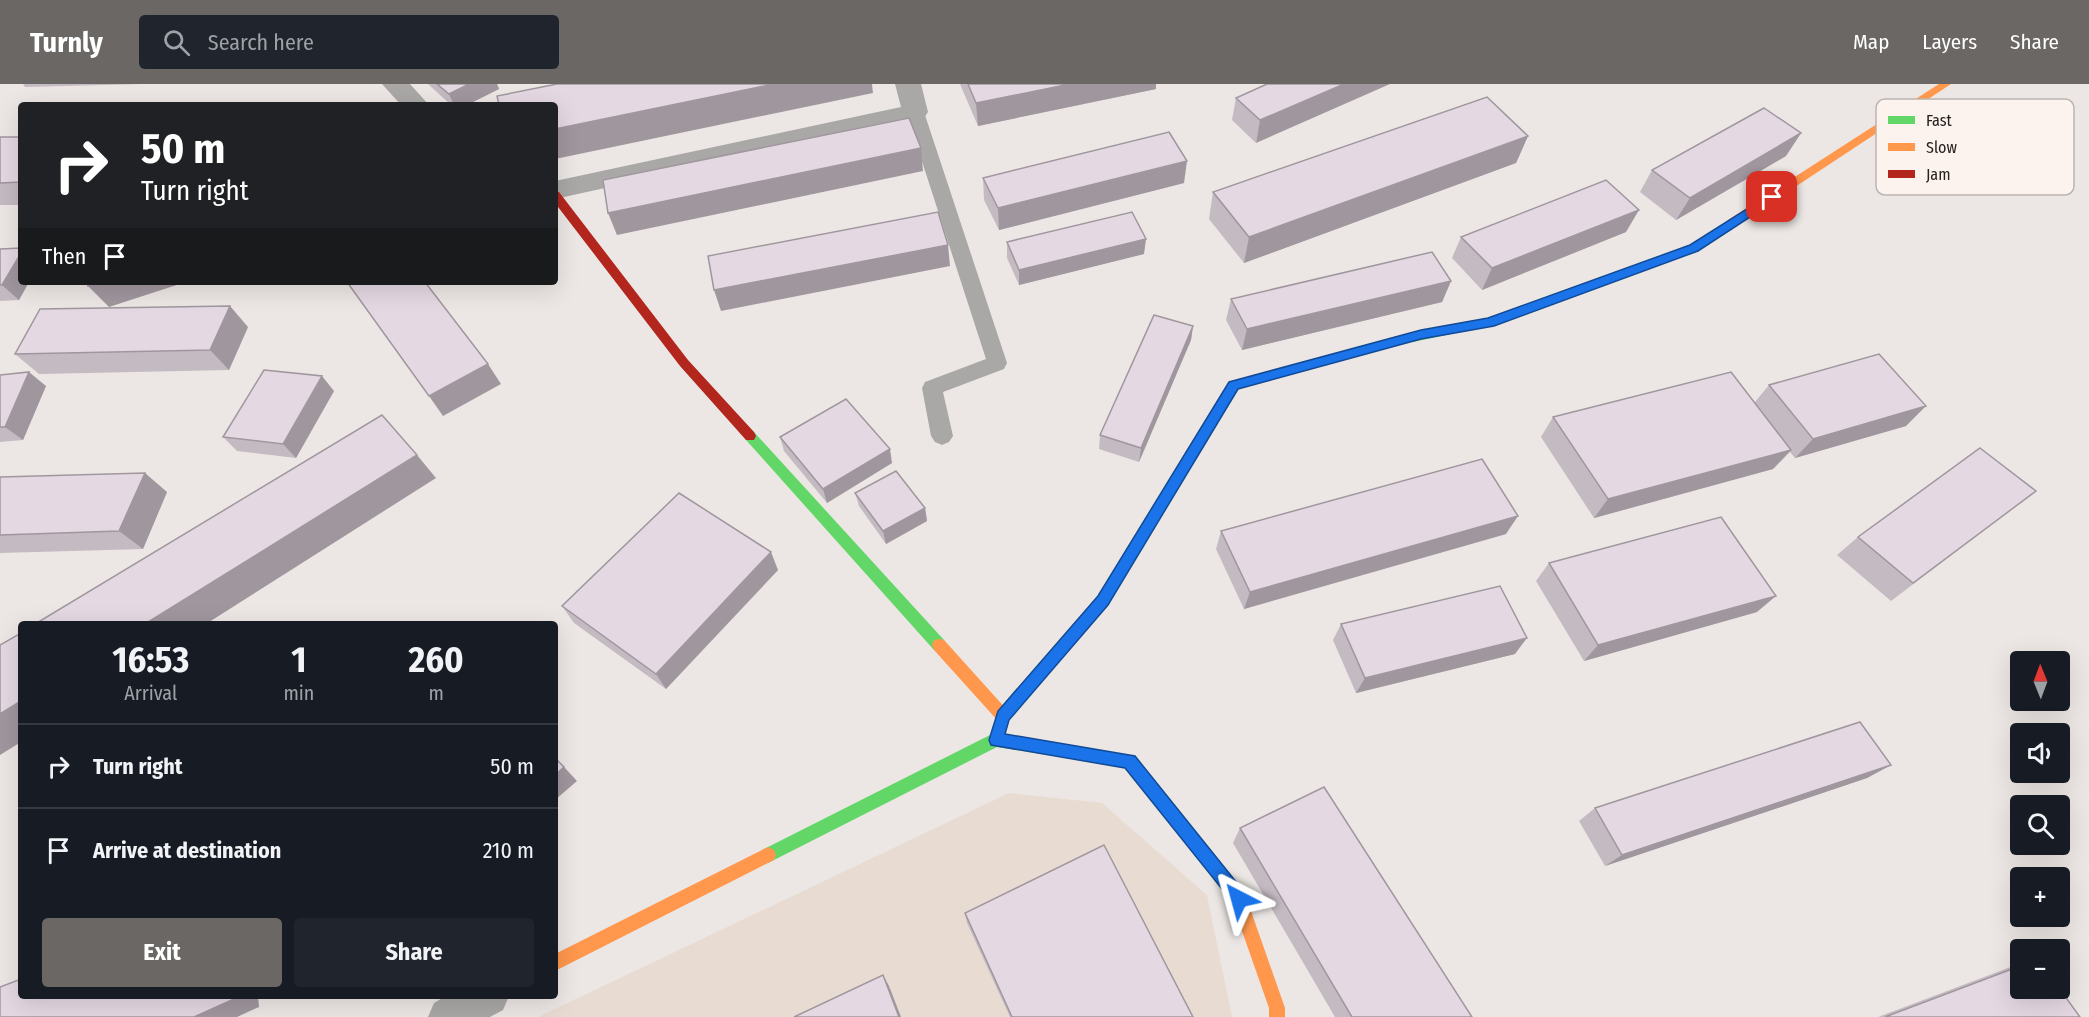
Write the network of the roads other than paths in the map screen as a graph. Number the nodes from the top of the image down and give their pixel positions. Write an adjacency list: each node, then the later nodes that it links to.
1 (395, 84): 5 (street)
2 (908, 84): 6 (street)
3 (1946, 84): 4 (street)
4 (1923, 99)
5 (413, 102)
6 (915, 112): 8 (street); 10 (lane)
7 (1876, 130): 11 (street)
8 (558, 189)
9 (558, 199): 11 (street)
10 (942, 436)
11 (1003, 716): 12 (street)
12 (996, 740): 13 (street); 16 (street)
13 (558, 961)
14 (483, 999): 15 (street)
15 (448, 1017)
16 (1276, 1017)

